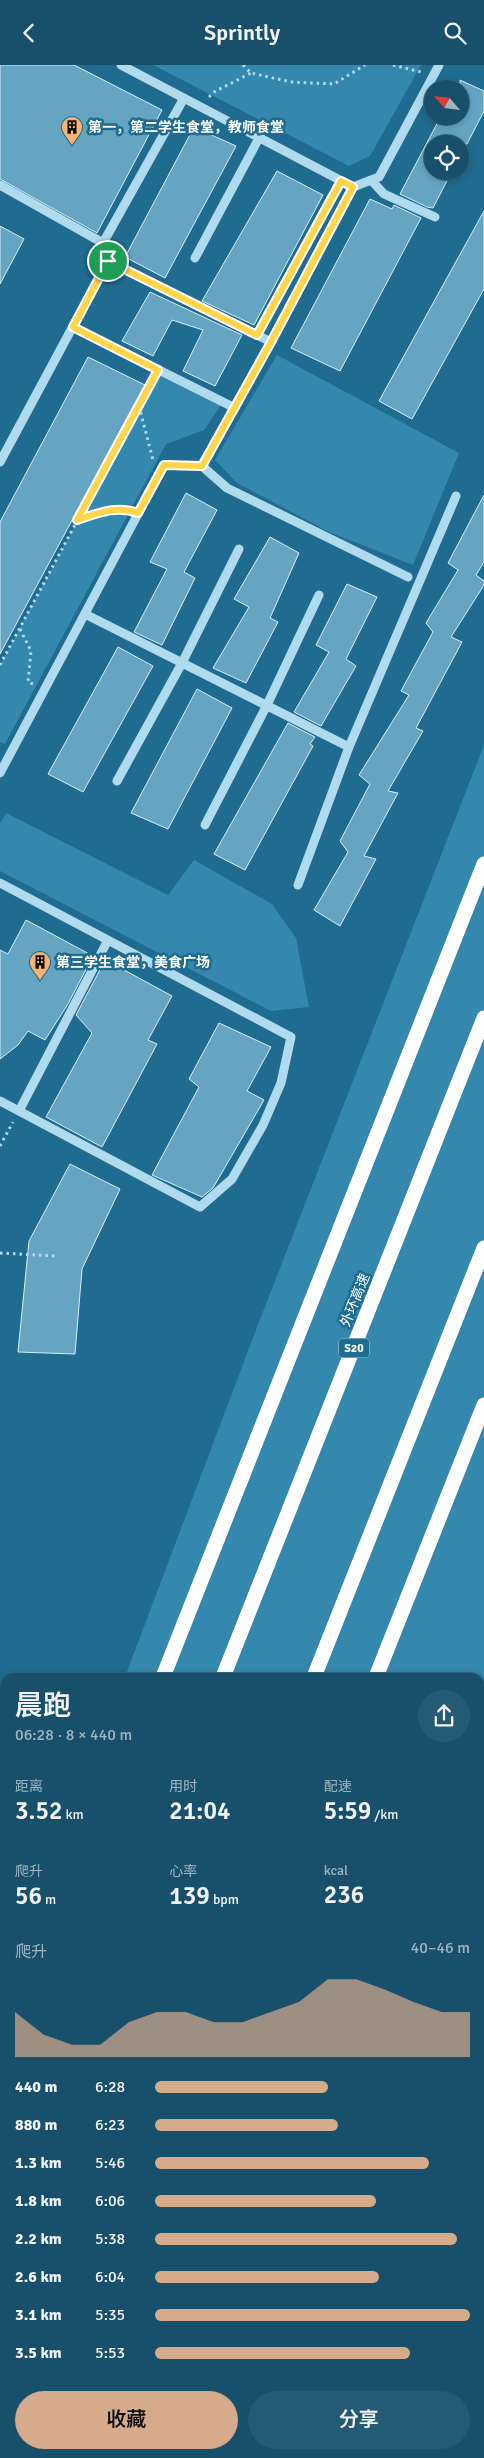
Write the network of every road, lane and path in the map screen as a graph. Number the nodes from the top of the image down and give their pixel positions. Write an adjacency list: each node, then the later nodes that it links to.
1 (121, 65): 7 (street)
2 (243, 65): 6 (path)
3 (365, 65): 6 (path)
4 (393, 65): 5 (path)
5 (438, 68): 10 (street)
6 (251, 73): 8 (path)
7 (184, 98): 8 (street); 15 (street)
8 (201, 107): 9 (street)
9 (259, 138): 11 (street); 16 (street)
10 (370, 180): 13 (street); 14 (street)
11 (341, 181): 13 (street); 19 (street)
12 (0, 185): 15 (street)
13 (353, 187): 20 (street)
14 (435, 217)
15 (103, 243): 17 (street)
16 (195, 258)
17 (108, 261): 18 (street); 19 (street)
18 (73, 327): 21 (street); 24 (street)
19 (257, 335): 20 (street)
20 (271, 342): 23 (street)
21 (158, 370): 22 (path); 23 (street)
22 (139, 405): 26 (path); 29 (path)
23 (235, 408): 25 (street)
24 (0, 462)
25 (202, 466): 26 (street); 31 (street)
26 (159, 474): 28 (street)
27 (456, 496): 39 (street)
28 (138, 513): 29 (path); 33 (street)
29 (77, 520): 34 (path)
30 (239, 549): 35 (street)
31 (408, 577)
32 (319, 595): 38 (street)
33 (85, 613): 35 (street); 37 (street)
34 (19, 629): 36 (path); 37 (path)
35 (182, 663): 38 (street); 41 (street)
36 (0, 665)
37 (44, 690): 40 (street)
38 (267, 705): 39 (street); 42 (street)
39 (349, 747): 45 (street)
40 (0, 773)
41 (117, 781)
42 (205, 825)
43 (484, 864): 55 (highway)
44 (0, 883): 46 (street)
45 (298, 885)
46 (108, 940): 49 (street); 49 (street)
47 (484, 1018): 56 (highway, 外环高速 / S20)
48 (0, 1101): 49 (street)
49 (19, 1111): 50 (path)
50 (0, 1146)
51 (484, 1248): 57 (highway)
52 (0, 1253): 53 (path)
53 (55, 1256)
54 (484, 1405): 58 (highway)
55 (165, 1673)
56 (225, 1673)
57 (316, 1673)
58 (378, 1673)

